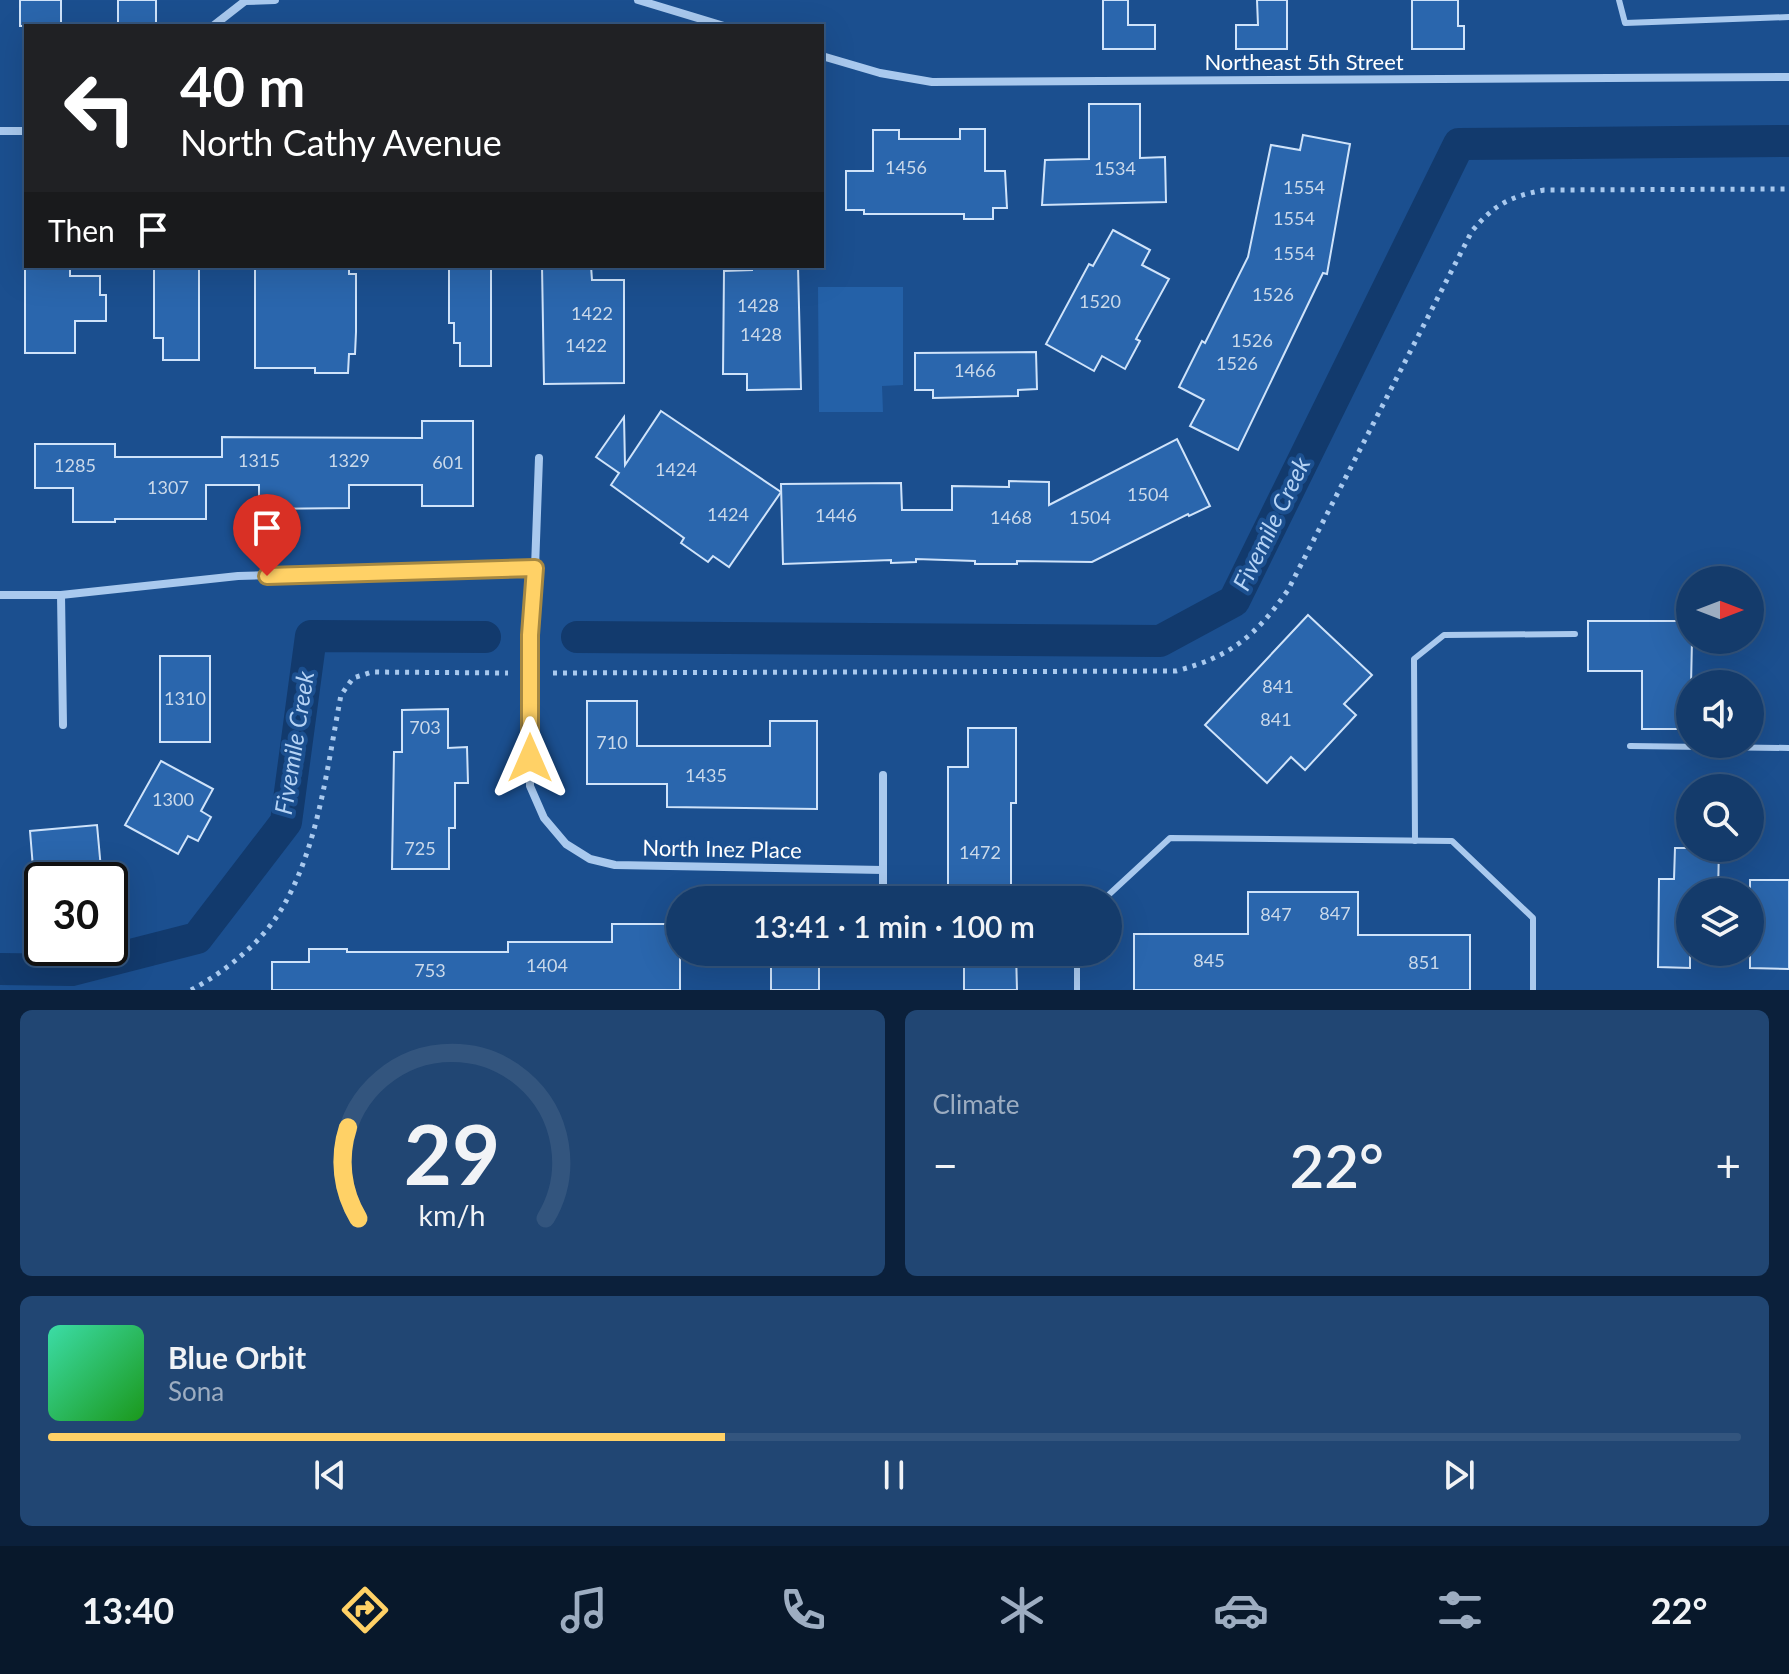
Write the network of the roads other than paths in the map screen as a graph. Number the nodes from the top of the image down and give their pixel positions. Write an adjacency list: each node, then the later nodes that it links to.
1 (275, 0): 5 (street)
2 (638, 0): 6 (street)
3 (1619, 0): 4 (lane)
4 (1789, 17)
5 (216, 24)
6 (717, 24)
7 (824, 57): 8 (street, Northeast 5th Street)
8 (1789, 77)
9 (0, 131): 10 (street)
10 (24, 131)
11 (539, 458): 12 (street)
12 (535, 568): 14 (street); 21 (street, North Inez Place)
13 (0, 595): 14 (street)
14 (61, 595): 16 (street)
15 (1575, 634): 20 (lane)
16 (63, 725)
17 (1630, 746): 18 (lane)
18 (1789, 748)
19 (883, 775): 21 (street)
20 (1415, 841): 23 (lane); 26 (lane)
21 (883, 870): 22 (street)
22 (883, 886)
23 (1118, 886)
24 (1077, 966): 25 (lane)
25 (1077, 990)
26 (1533, 990)

